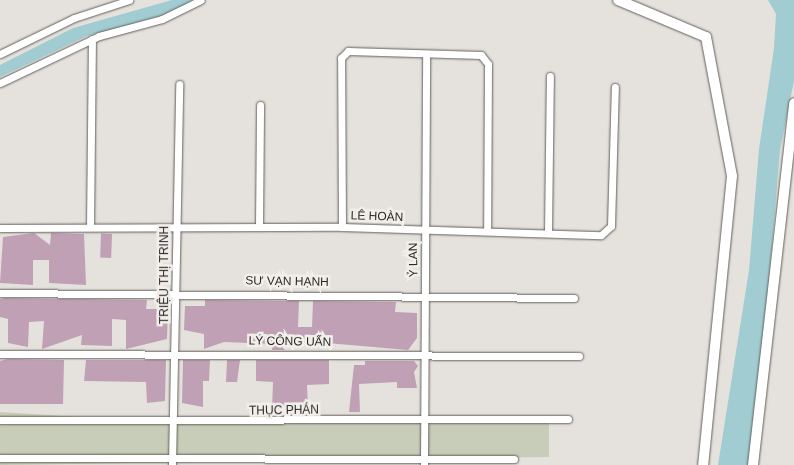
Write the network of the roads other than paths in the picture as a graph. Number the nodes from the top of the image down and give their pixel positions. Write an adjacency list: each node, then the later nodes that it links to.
1 (129, 0): 5 (street)
2 (201, 0): 4 (street)
3 (618, 0): 37 (street)
4 (92, 39): 8 (street); 17 (street)
5 (0, 54)
6 (426, 54): 15 (street); 18 (street, Ỷ LAN); 19 (street)
7 (550, 76): 20 (street)
8 (0, 83)
9 (179, 84): 13 (street, TRIỆU THỊ TRINH)
10 (615, 87): 20 (street, LÊ HOÀN)
11 (794, 103): 38 (street)
12 (260, 105): 14 (street)
13 (176, 227): 14 (street, LÊ HOÀN); 17 (street, LÊ HOÀN); 21 (street, TRIỆU THỊ TRINH)
14 (259, 227): 15 (street, LÊ HOÀN)
15 (342, 227): 18 (street, LÊ HOÀN)
16 (0, 228): 17 (street, LÊ HOÀN)
17 (90, 228)
18 (425, 230): 19 (street, LÊ HOÀN); 23 (street, Ỷ LAN)
19 (487, 230): 20 (street, LÊ HOÀN)
20 (548, 232)
21 (176, 292): 22 (street, SƯ VẠN HẠNH); 23 (street, SƯ VẠN HẠNH); 25 (street, TRIỆU THỊ TRINH)
22 (0, 293)
23 (426, 295): 24 (street, SƯ VẠN HẠNH); 27 (street, Ỷ LAN)
24 (574, 298)
25 (176, 352): 26 (street, LÝ CÔNG UẨN); 27 (street, LÝ CÔNG UẨN); 32 (street, TRIỆU THỊ TRINH)
26 (0, 354)
27 (426, 355): 28 (street, LÝ CÔNG UẨN); 30 (street, Ỷ LAN)
28 (580, 356)
29 (0, 420): 32 (street, THỤC PHÁN)
30 (426, 420): 31 (street, THỤC PHÁN); 32 (street, THỤC PHÁN); 35 (street, Ỷ LAN)
31 (568, 420)
32 (173, 423): 36 (street, TRIỆU THỊ TRINH)
33 (0, 458): 36 (street)
34 (514, 459): 35 (street)
35 (424, 461): 36 (street)
36 (172, 463)
37 (703, 465)
38 (753, 465)

